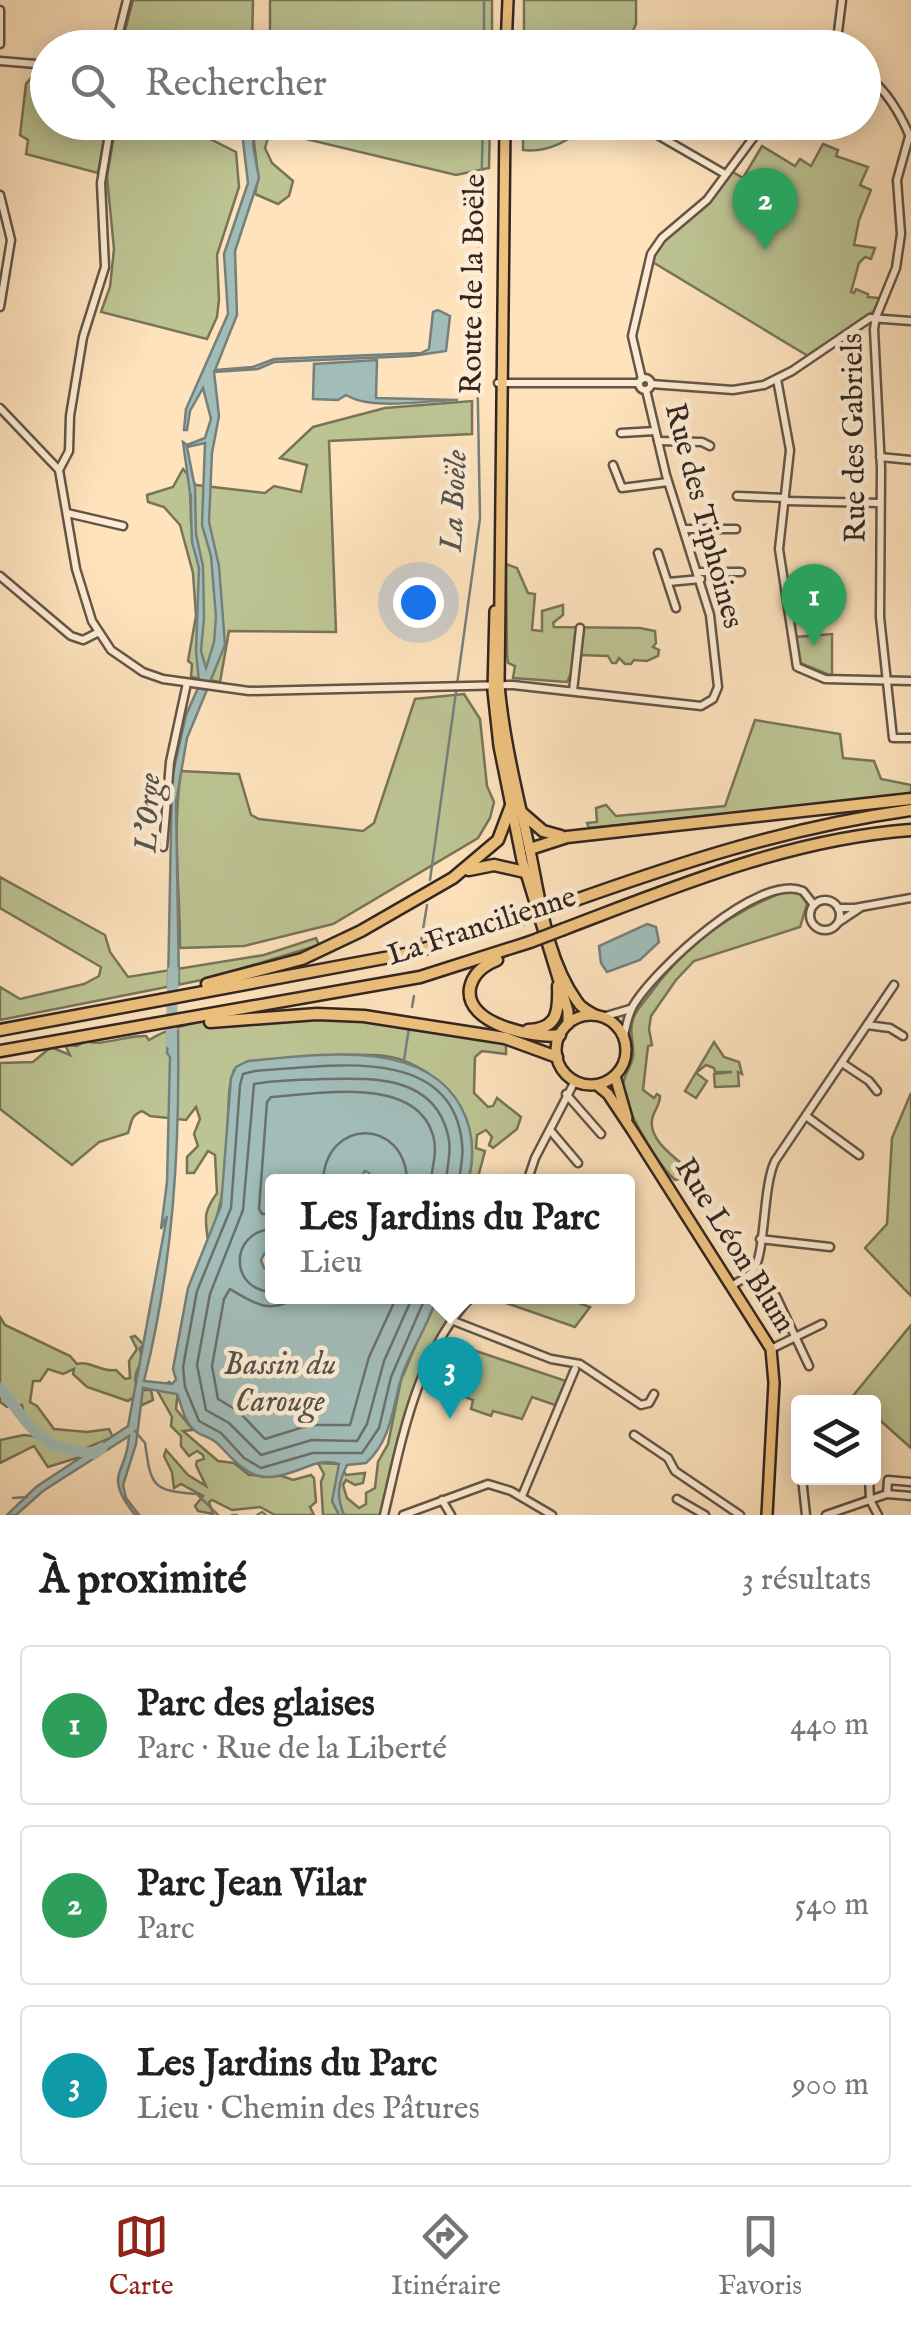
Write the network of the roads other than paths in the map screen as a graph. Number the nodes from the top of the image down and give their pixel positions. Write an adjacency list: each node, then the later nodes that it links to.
1 (128, 0): 5 (street)
2 (505, 0): 6 (main road)
3 (842, 0): 7 (street)
4 (0, 10): 8 (street)
5 (119, 30)
6 (504, 30)
7 (838, 30)
8 (0, 44)
9 (0, 61): 10 (street)
10 (30, 64)
11 (881, 88): 12 (street)
12 (910, 138): 20 (street)
13 (108, 140): 34 (street)
14 (503, 140): 24 (main road, Route de la Boële)
15 (666, 140): 17 (street)
16 (751, 140): 17 (street, Rue des Tiphoines)
17 (725, 174): 23 (street, Rue des Tiphoines)
18 (0, 196): 19 (street)
19 (0, 307)
20 (876, 316): 21 (street); 22 (street); 31 (street, Rue des Gabriels)
21 (911, 321)
22 (777, 378): 25 (street); 39 (street)
23 (640, 381): 24 (street); 25 (street)
24 (500, 383): 56 (main road, Route de la Boële)
25 (649, 387): 27 (street, Rue des Tiphoines)
26 (0, 408): 34 (street)
27 (655, 431): 28 (street); 29 (street, Rue des Tiphoines)
28 (620, 433)
29 (658, 442): 30 (street); 35 (street, Rue des Tiphoines)
30 (710, 446)
31 (880, 456): 32 (street); 40 (street, Rue des Gabriels)
32 (911, 460)
33 (612, 465): 36 (street)
34 (59, 470): 41 (street)
35 (668, 482): 36 (street); 43 (street, Rue des Tiphoines)
36 (622, 488): 37 (street)
37 (631, 494)
38 (737, 496): 39 (street)
39 (785, 499): 40 (street); 53 (street)
40 (880, 503): 53 (street, Rue des Gabriels)
41 (67, 513): 42 (street); 52 (street)
42 (123, 526)
43 (684, 528): 44 (street); 48 (street, Rue des Tiphoines)
44 (736, 529)
45 (658, 553): 49 (street)
46 (741, 572): 48 (street)
47 (0, 576): 52 (street)
48 (700, 576): 49 (street); 57 (street, Rue des Tiphoines)
49 (668, 582): 50 (street)
50 (676, 608)
51 (580, 628): 57 (street)
52 (97, 634): 55 (street)
53 (887, 680): 54 (street); 58 (street, Rue des Gabriels)
54 (911, 681)
55 (186, 683): 56 (street); 64 (street)
56 (496, 685): 57 (street); 60 (main road, Route de la Boële)
57 (572, 691)
58 (911, 738)
59 (911, 799): 63 (highway)
60 (517, 807): 63 (highway); 65 (main road); 66 (main road); 67 (highway)
61 (911, 810): 77 (highway, La Francilienne, bridge)
62 (911, 830): 74 (highway, La Francilienne, bridge)
63 (567, 836): 65 (highway)
64 (163, 847)
65 (530, 849): 66 (main road); 68 (main road)
66 (523, 866): 67 (highway); 68 (main road); 76 (main road)
67 (463, 872): 77 (highway)
68 (536, 879): 79 (main road)
69 (911, 898): 71 (street)
70 (814, 905): 72 (street); 73 (street); 78 (street)
71 (861, 907): 72 (street); 73 (street)
72 (838, 908): 73 (street)
73 (839, 922)
74 (524, 944): 80 (highway, La Francilienne); 84 (highway)
75 (894, 985): 82 (street)
76 (558, 986): 81 (main road); 84 (highway)
77 (189, 991): 83 (highway, La Francilienne)
78 (631, 1008): 79 (street); 86 (street)
79 (599, 1016): 81 (main road); 86 (main road)
80 (184, 1020): 88 (highway, La Francilienne); 89 (highway)
81 (568, 1024): 85 (main road)
82 (868, 1026): 87 (street); 90 (street)
83 (0, 1030)
84 (522, 1030): 85 (highway)
85 (560, 1035): 89 (main road)
86 (624, 1036): 91 (main road)
87 (903, 1036)
88 (0, 1050)
89 (557, 1057): 92 (main road)
90 (842, 1063): 94 (street); 95 (street)
91 (616, 1076): 93 (main road); 97 (main road, Rue Léon Blum)
92 (570, 1085): 93 (main road); 96 (street); 98 (street)
93 (597, 1085): 97 (main road, Rue Léon Blum)
94 (877, 1091)
95 (806, 1116): 99 (street); 102 (street)
96 (550, 1130): 100 (street); 101 (street)
97 (632, 1130): 104 (main road, Rue Léon Blum)
98 (601, 1134)
99 (859, 1155)
100 (578, 1163)
101 (530, 1174)
102 (760, 1240): 103 (street); 104 (street)
103 (830, 1247)
104 (732, 1286): 110 (main road, Rue Léon Blum)
105 (776, 1296): 109 (street)
106 (465, 1304): 107 (street)
107 (451, 1320): 113 (street); 125 (street)
108 (822, 1324): 109 (street)
109 (796, 1337): 110 (street); 111 (street)
110 (771, 1349): 131 (main road, Rue Léon Blum)
111 (809, 1366)
112 (574, 1370): 119 (street)
113 (654, 1394)
114 (634, 1435): 130 (street)
115 (911, 1482): 118 (street)
116 (803, 1485): 132 (street)
117 (869, 1485): 123 (street)
118 (887, 1494): 120 (street); 123 (street)
119 (522, 1496): 122 (street); 128 (street)
120 (911, 1496)
121 (677, 1499): 129 (street)
122 (442, 1500): 126 (street); 127 (street)
123 (870, 1500): 124 (street); 134 (street)
124 (835, 1513): 133 (street)
125 (384, 1515)
126 (403, 1515)
127 (451, 1515)
128 (552, 1515)
129 (704, 1515)
130 (740, 1515)
131 (767, 1515)
132 (806, 1515)
133 (826, 1515)
134 (878, 1515)

